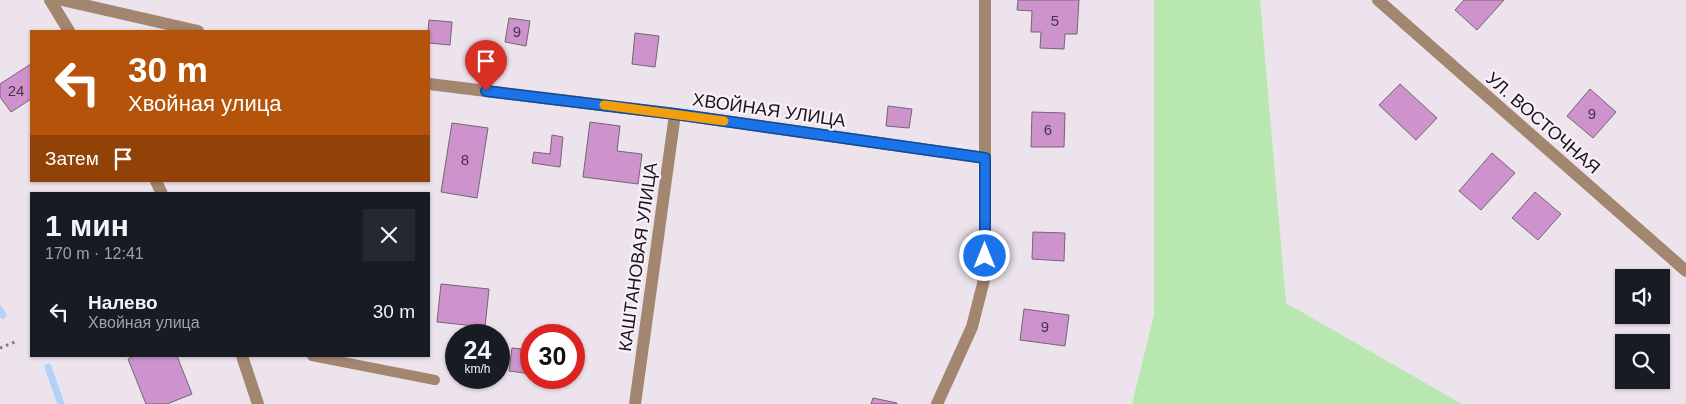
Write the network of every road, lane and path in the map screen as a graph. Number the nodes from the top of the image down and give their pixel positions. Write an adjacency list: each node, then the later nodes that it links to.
1 (50, 0): 5 (street)
2 (62, 0): 6 (street)
3 (985, 0): 9 (street)
4 (1378, 0): 10 (street, УЛ. ВОСТОЧНАЯ)
5 (68, 30)
6 (194, 30)
7 (430, 84): 8 (street, ХВОЙНАЯ УЛИЦА)
8 (675, 114): 9 (street, ХВОЙНАЯ УЛИЦА); 17 (street, КАШТАНОВАЯ УЛИЦА)
9 (985, 158): 18 (street)
10 (1686, 272)
11 (17, 341): 12 (path)
12 (0, 348)
13 (242, 357): 16 (street)
14 (317, 357): 15 (lane)
15 (435, 380)
16 (258, 404)
17 (635, 404)
18 (937, 404)

